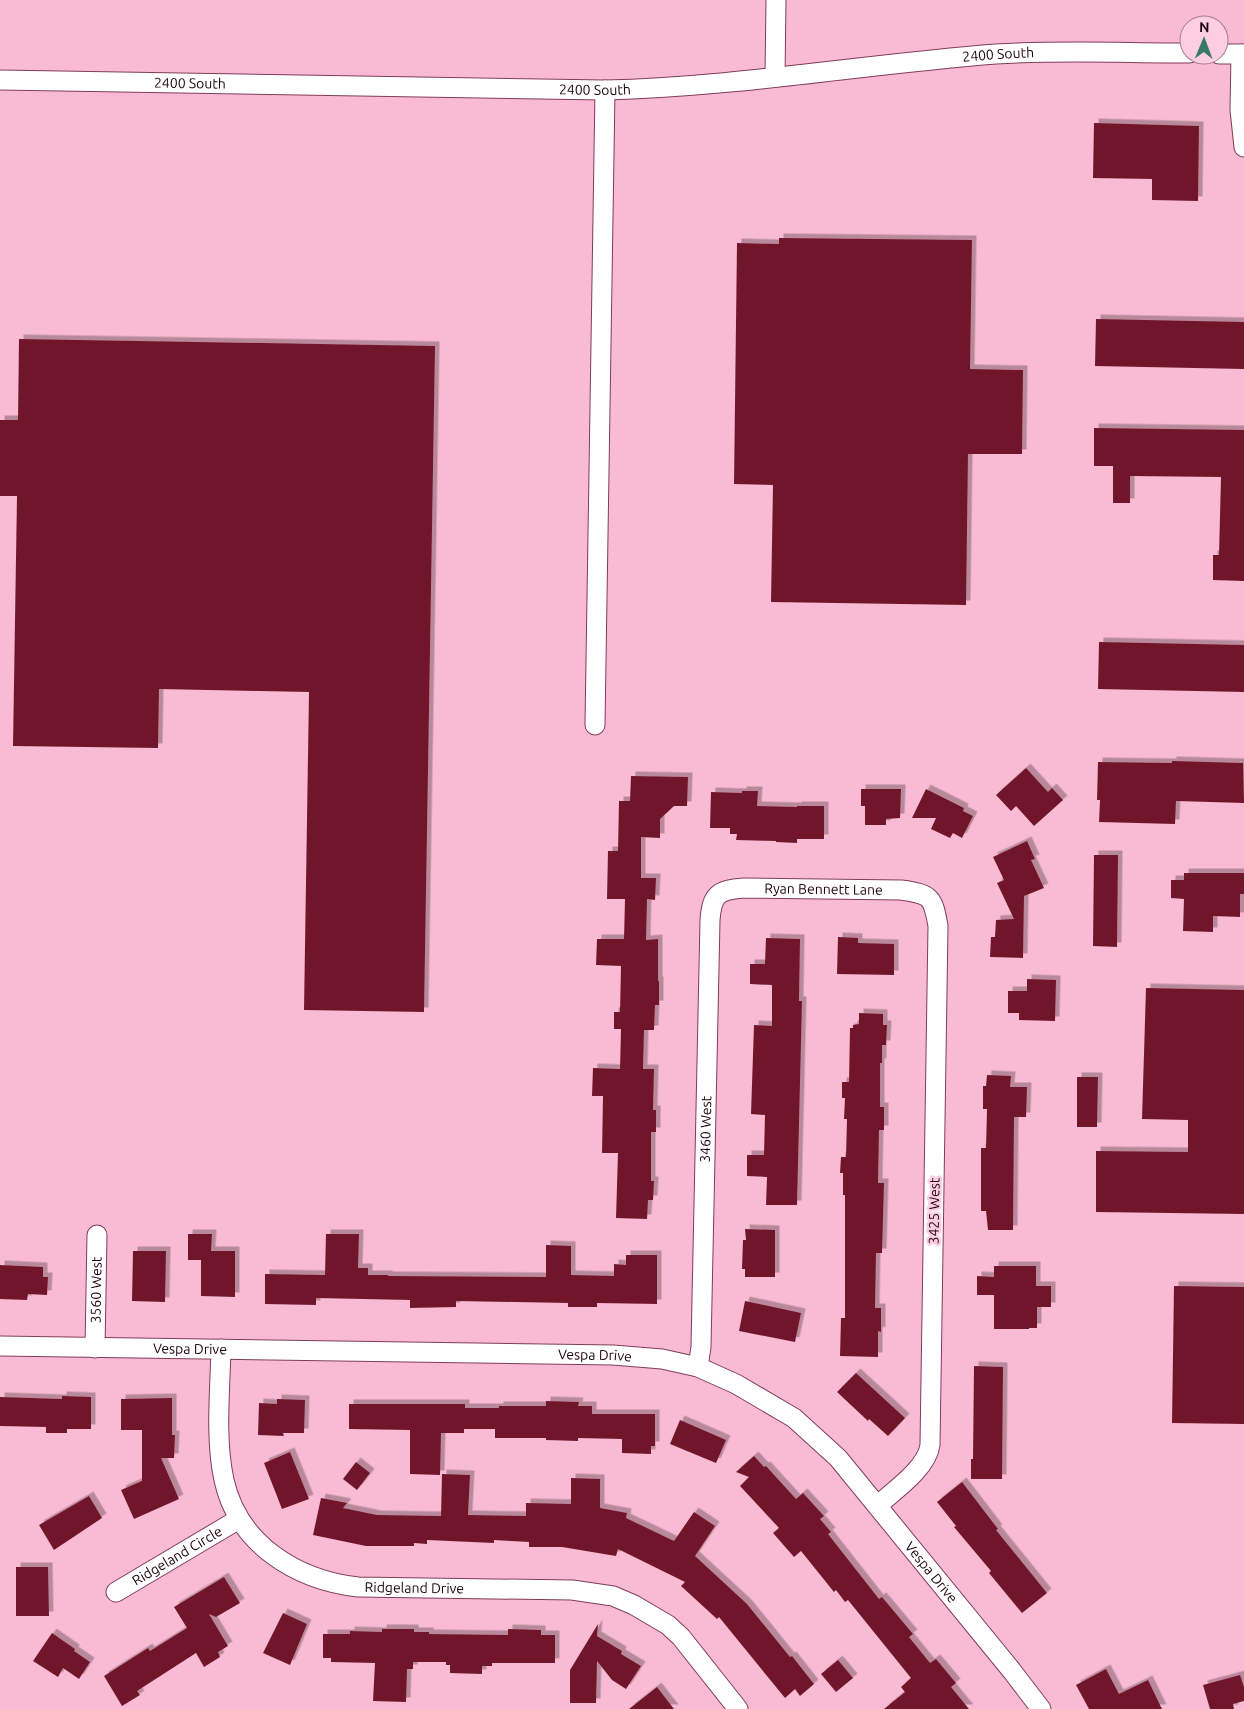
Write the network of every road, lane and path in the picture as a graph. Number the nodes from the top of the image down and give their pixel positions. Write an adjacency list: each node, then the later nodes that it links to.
1 (776, 0): 5 (street)
2 (1179, 53): 5 (street, 2400 South)
3 (1229, 54): 4 (street)
4 (1242, 54): 8 (street)
5 (775, 77): 7 (street, 2400 South)
6 (0, 80): 7 (street, 2400 South)
7 (605, 90): 9 (street)
8 (1244, 147)
9 (595, 725)
10 (717, 894): 11 (street, Ryan Bennett Lane); 16 (street, 3460 West)
11 (930, 898): 17 (street, 3425 West)
12 (97, 1235): 14 (street, 3560 West)
13 (0, 1346): 14 (street, Vespa Drive)
14 (95, 1348): 15 (street, Vespa Drive)
15 (221, 1350): 16 (street, Vespa Drive); 18 (street, Ridgeland Drive)
16 (698, 1367): 17 (street, Vespa Drive)
17 (878, 1505): 21 (street, Vespa Drive)
18 (240, 1519): 19 (street, Ridgeland Circle); 20 (street, Ridgeland Drive)
19 (116, 1592)
20 (738, 1709)
21 (1040, 1709)

